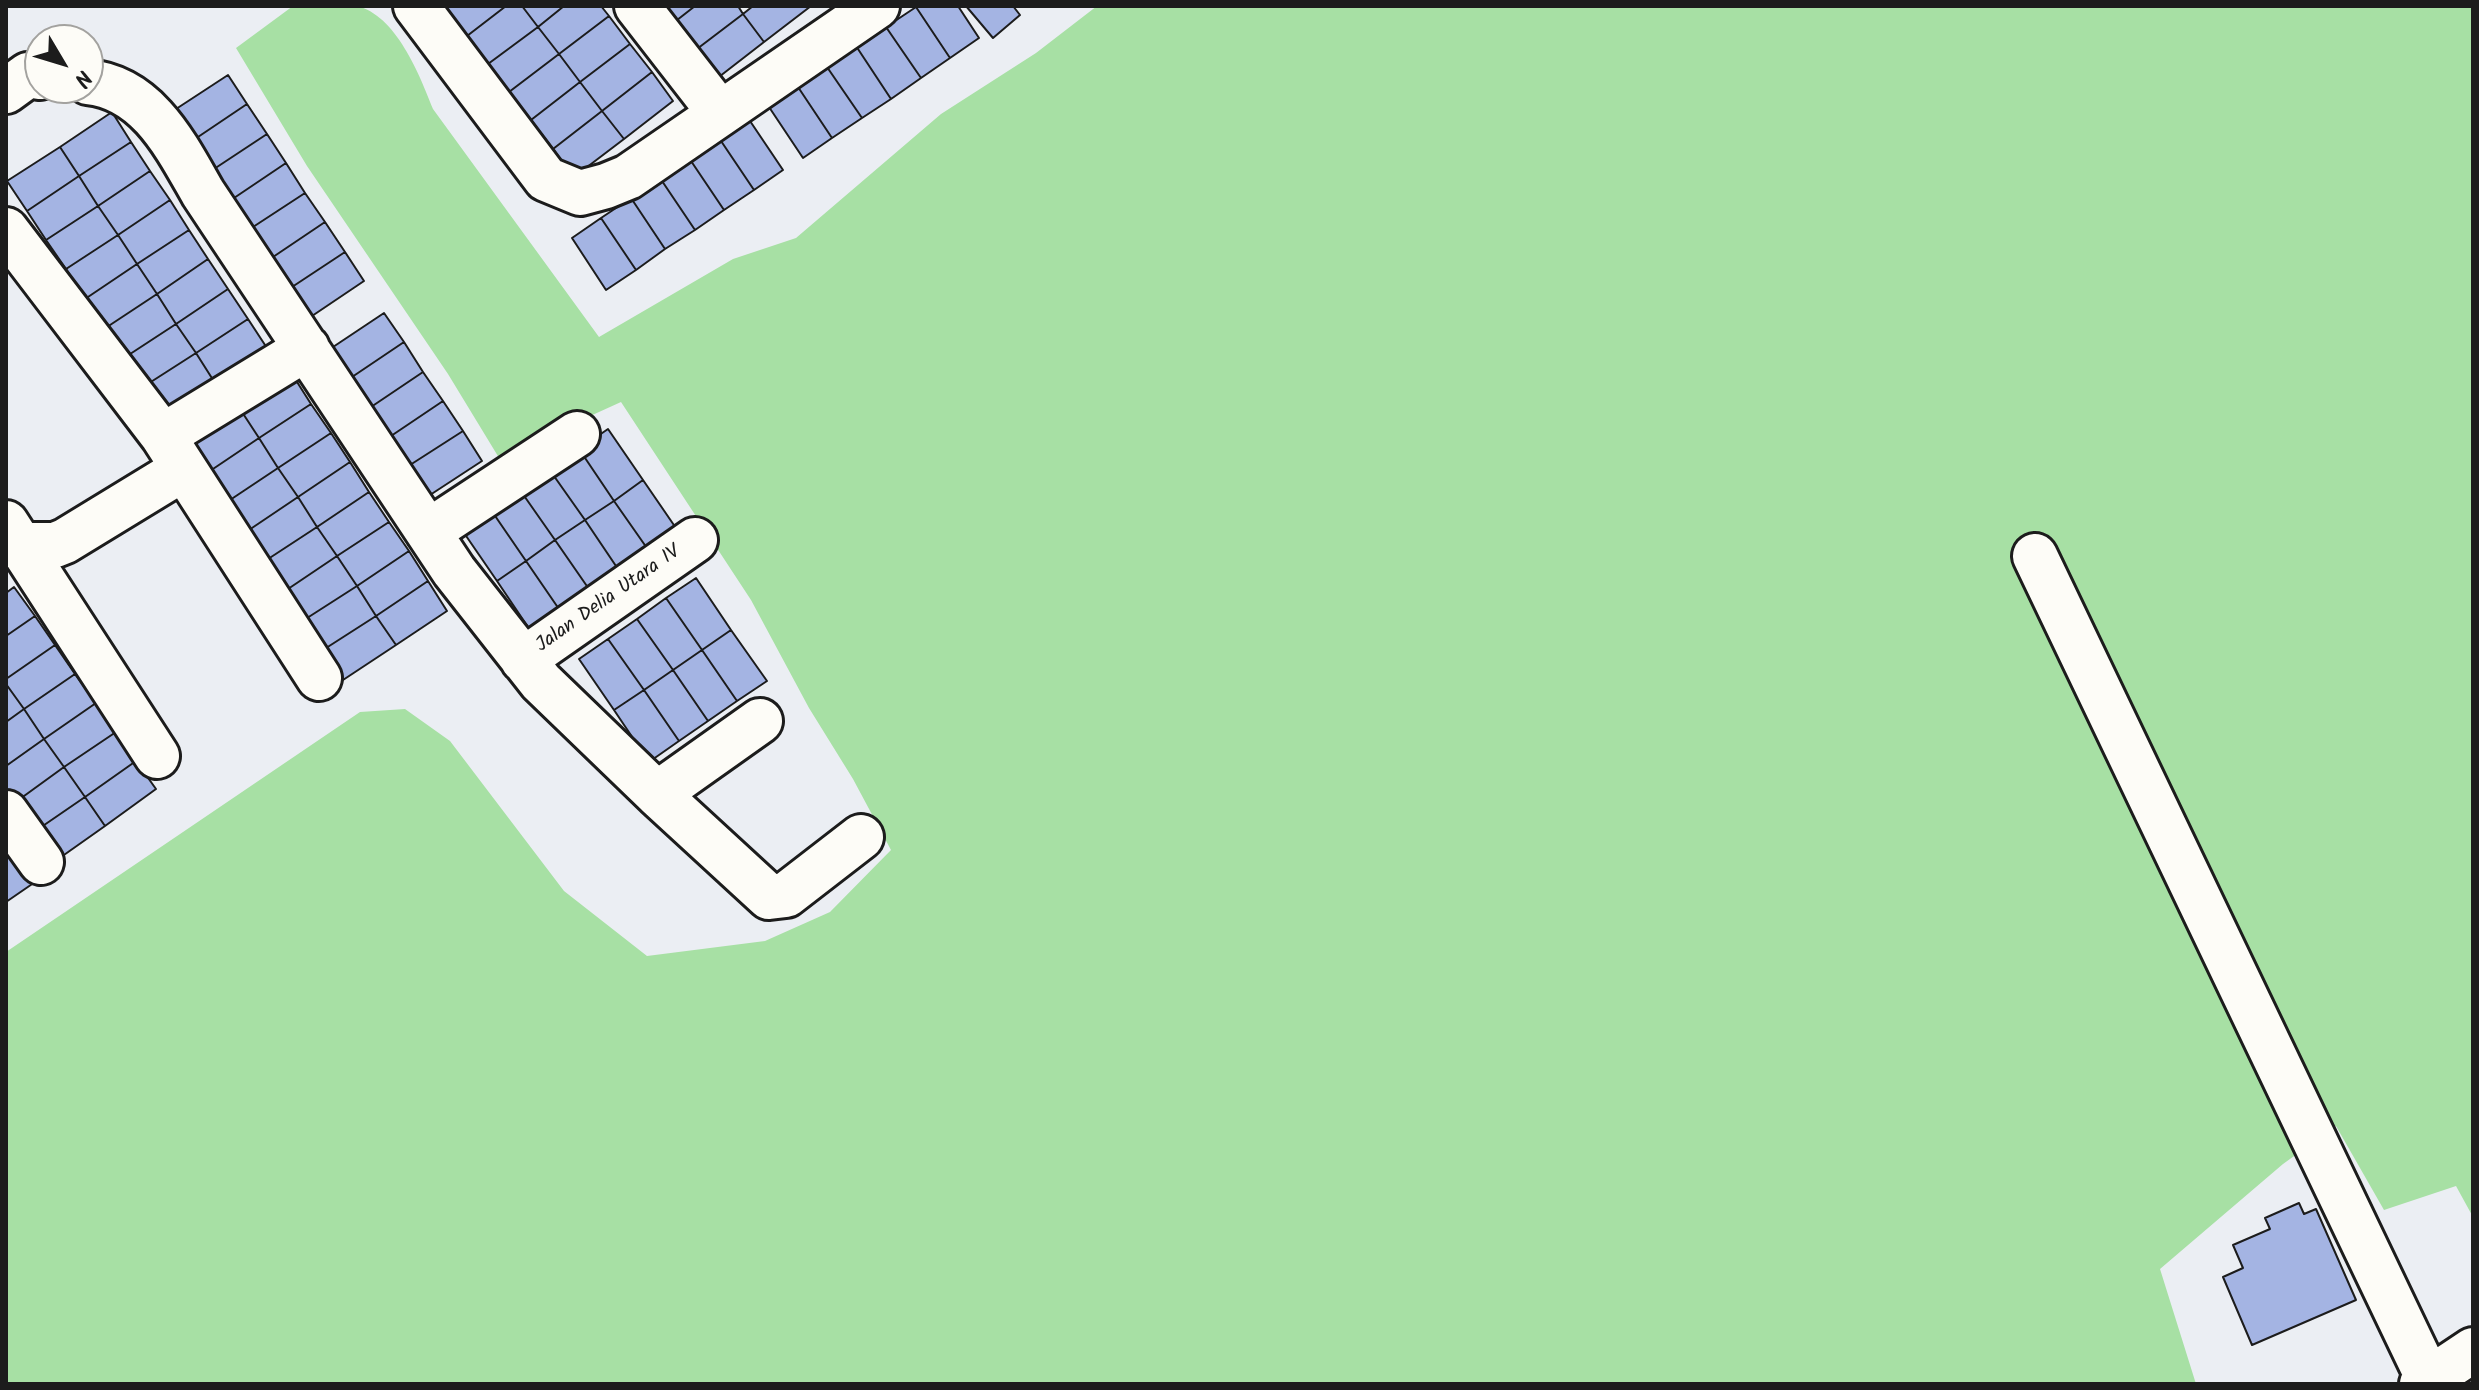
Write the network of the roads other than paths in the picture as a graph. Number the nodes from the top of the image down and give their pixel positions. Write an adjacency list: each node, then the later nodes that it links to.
1 (416, 6): 7 (street)
2 (637, 6): 7 (street)
3 (855, 12): 7 (street)
4 (24, 78): 6 (street)
5 (104, 85): 9 (street)
6 (6, 91)
7 (720, 113)
8 (6, 230): 11 (street)
9 (307, 348): 11 (street); 12 (street)
10 (577, 434): 12 (street)
11 (173, 453): 13 (street); 17 (street)
12 (428, 532): 16 (street)
13 (11, 537): 19 (street)
14 (695, 540): 16 (street, Jalan Delia Utara IV)
15 (2035, 556): 25 (street)
16 (523, 660): 20 (street)
17 (319, 678)
18 (760, 721): 20 (street)
19 (157, 756)
20 (657, 794): 22 (street)
21 (6, 813): 23 (street)
22 (861, 837)
23 (41, 862)
24 (2473, 1350): 25 (street)
25 (2426, 1382)

